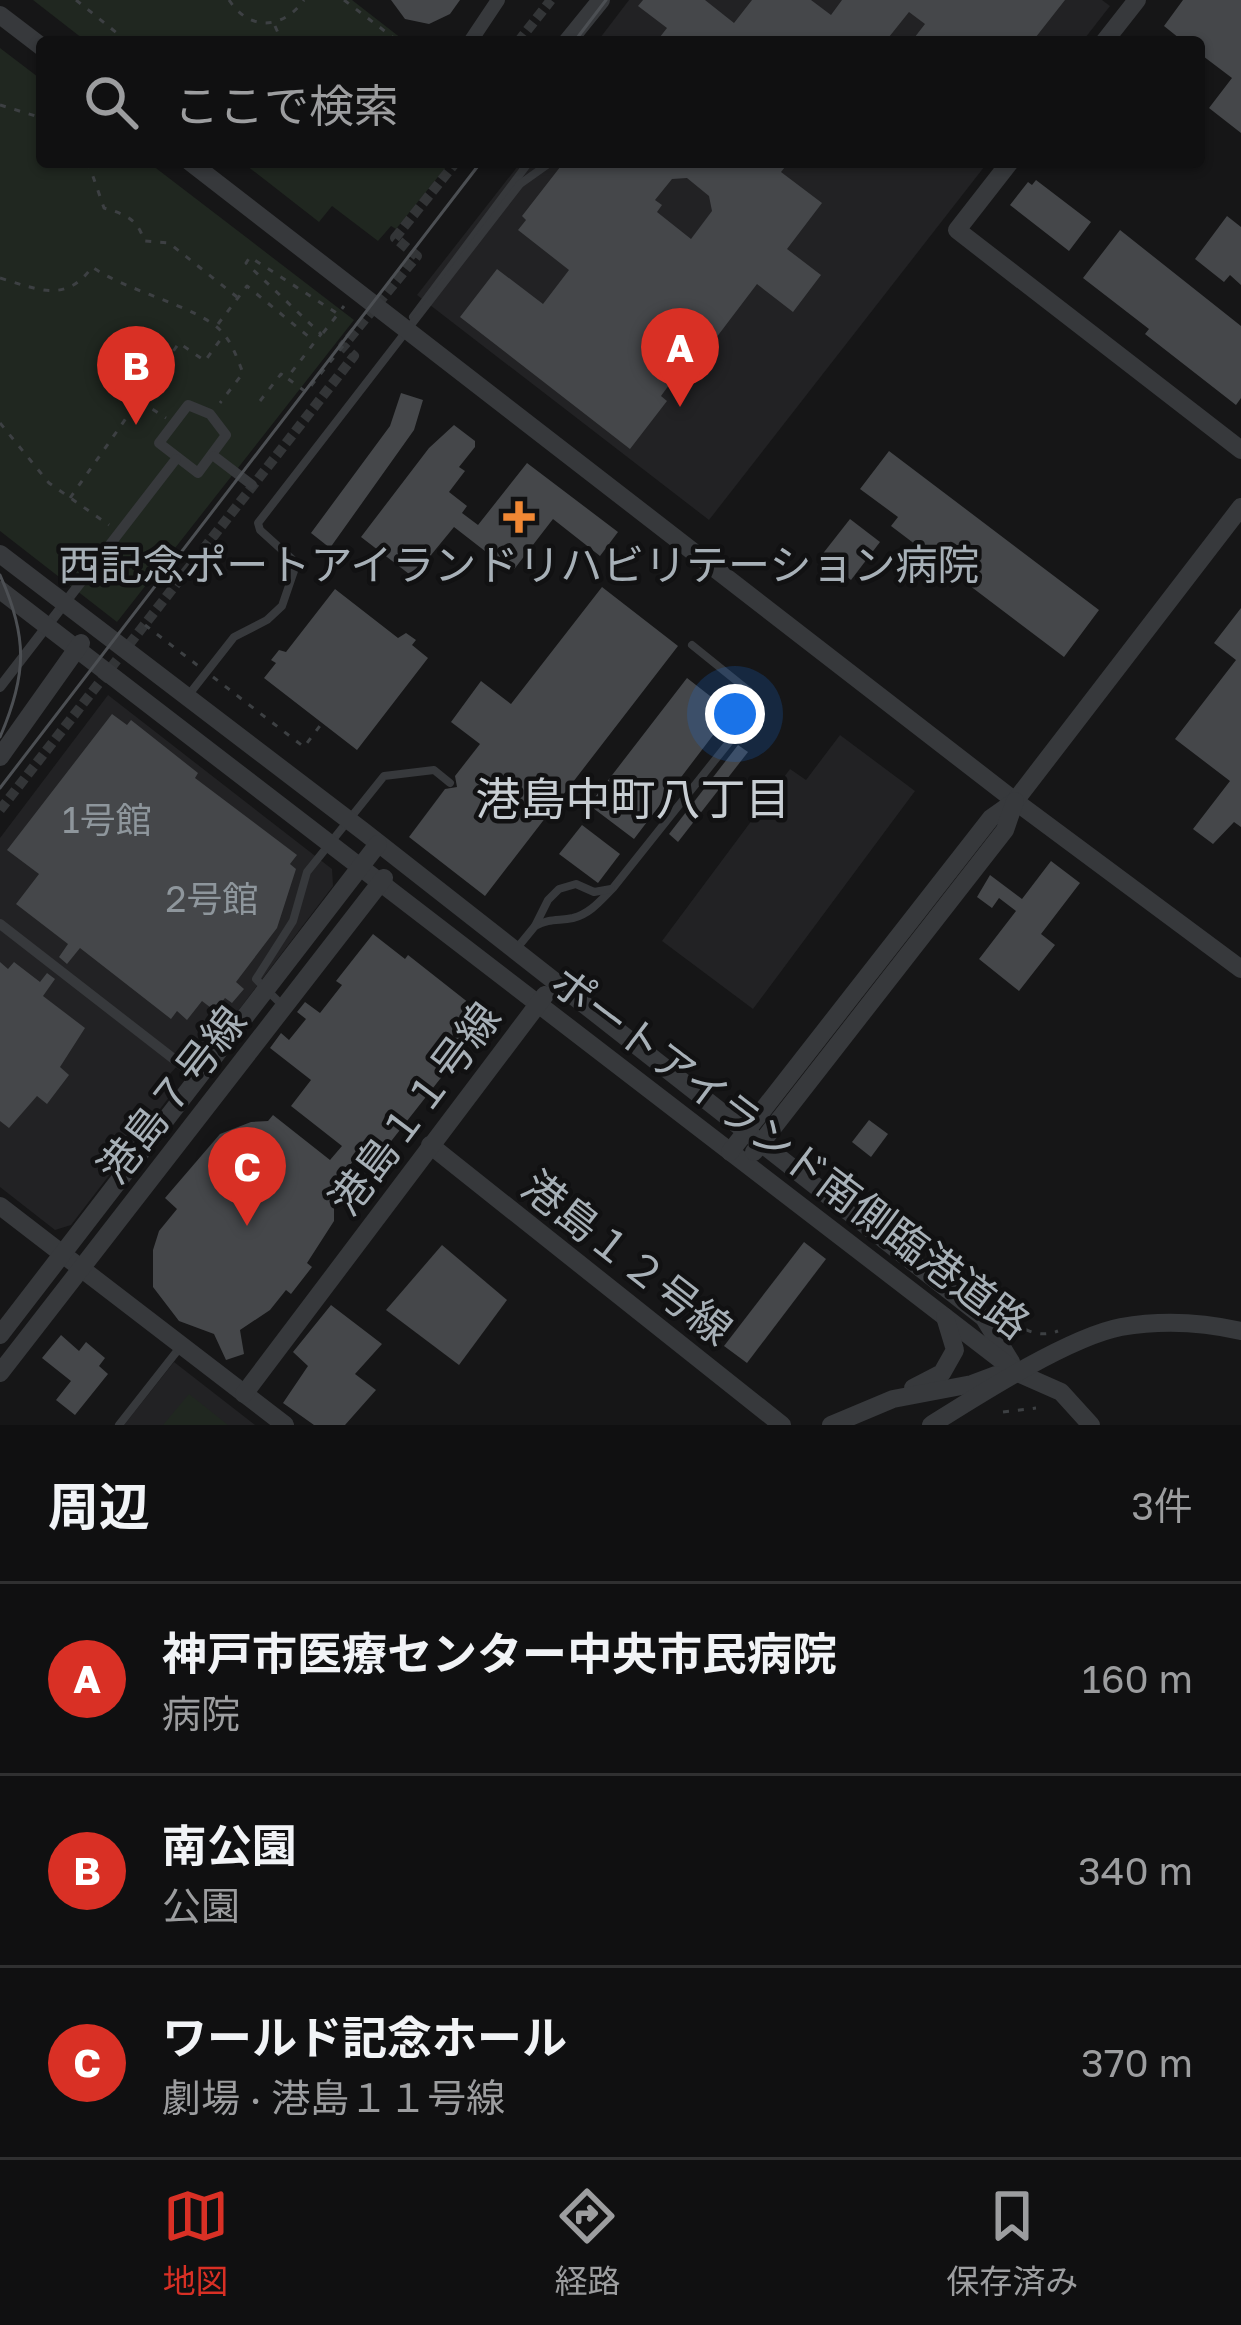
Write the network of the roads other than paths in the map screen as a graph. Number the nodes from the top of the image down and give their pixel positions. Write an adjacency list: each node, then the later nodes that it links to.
1 (498, 0): 5 (street)
2 (601, 0): 6 (street)
3 (1138, 0): 7 (street)
4 (0, 15): 8 (street)
5 (474, 36)
6 (572, 36)
7 (1110, 36)
8 (36, 42)
9 (198, 168): 13 (street)
10 (524, 168): 13 (lane)
11 (543, 168): 13 (lane)
12 (1005, 168): 16 (street)
13 (407, 329): 27 (lane); 30 (street)
14 (220, 403): 15 (street)
15 (210, 415): 17 (street); 18 (street)
16 (1241, 450)
17 (214, 456): 18 (street); 19 (street)
18 (176, 459): 26 (street)
19 (252, 485)
20 (1241, 507): 30 (street)
21 (0, 554): 23 (street, ポートアイランド南側臨港道路)
22 (0, 590): 25 (street, ポートアイランド南側臨港道路)
23 (94, 626): 25 (street); 27 (street, ポートアイランド南側臨港道路)
24 (692, 645): 35 (lane)
25 (76, 650): 28 (street); 33 (street, ポートアイランド南側臨港道路)
26 (4, 682)
27 (187, 697): 31 (street, ポートアイランド南側臨港道路)
28 (0, 757)
29 (449, 783): 41 (lane)
30 (1015, 801): 39 (street); 45 (street)
31 (378, 844): 32 (street, ポートアイランド南側臨港道路); 33 (street, 港島７号線)
32 (398, 860): 34 (street, 港島７号線); 38 (street, ポートアイランド南側臨港道路)
33 (361, 868): 34 (street, ポートアイランド南側臨港道路); 41 (street, 港島７号線)
34 (379, 884): 42 (street, ポートアイランド南側臨港道路); 43 (street, 港島７号線)
35 (613, 888): 37 (lane); 37 (lane)
36 (0, 924): 44 (street)
37 (535, 926): 38 (lane)
38 (514, 951): 40 (street, ポートアイランド南側臨港道路)
39 (1241, 969)
40 (555, 982): 42 (street, 港島１１号線); 45 (street, ポートアイランド南側臨港道路)
41 (265, 992): 43 (lane); 44 (street, 港島７号線)
42 (538, 1004): 46 (street, 港島１１号線); 47 (street, ポートアイランド南側臨港道路)
43 (284, 1007): 50 (street, 港島７号線)
44 (196, 1077): 49 (street, 港島７号線)
45 (753, 1136): 47 (street); 56 (street, ポートアイランド南側臨港道路)
46 (430, 1145): 57 (street, 港島１１号線); 61 (street, 港島１２号線)
47 (738, 1157): 51 (street, ポートアイランド南側臨港道路)
48 (0, 1206): 49 (street)
49 (62, 1255): 50 (street); 53 (street, 港島７号線)
50 (81, 1269): 54 (street); 55 (street, 港島７号線)
51 (945, 1316): 56 (street, ポートアイランド南側臨港道路); 58 (street)
52 (1241, 1331): 56 (street)
53 (0, 1335)
54 (181, 1345): 57 (street); 59 (lane)
55 (0, 1373)
56 (1018, 1373): 58 (street); 63 (street); 64 (street)
57 (244, 1394): 60 (street)
58 (893, 1399): 62 (street)
59 (119, 1425)
60 (285, 1425)
61 (782, 1425)
62 (832, 1425)
63 (931, 1425)
64 (1091, 1425)

